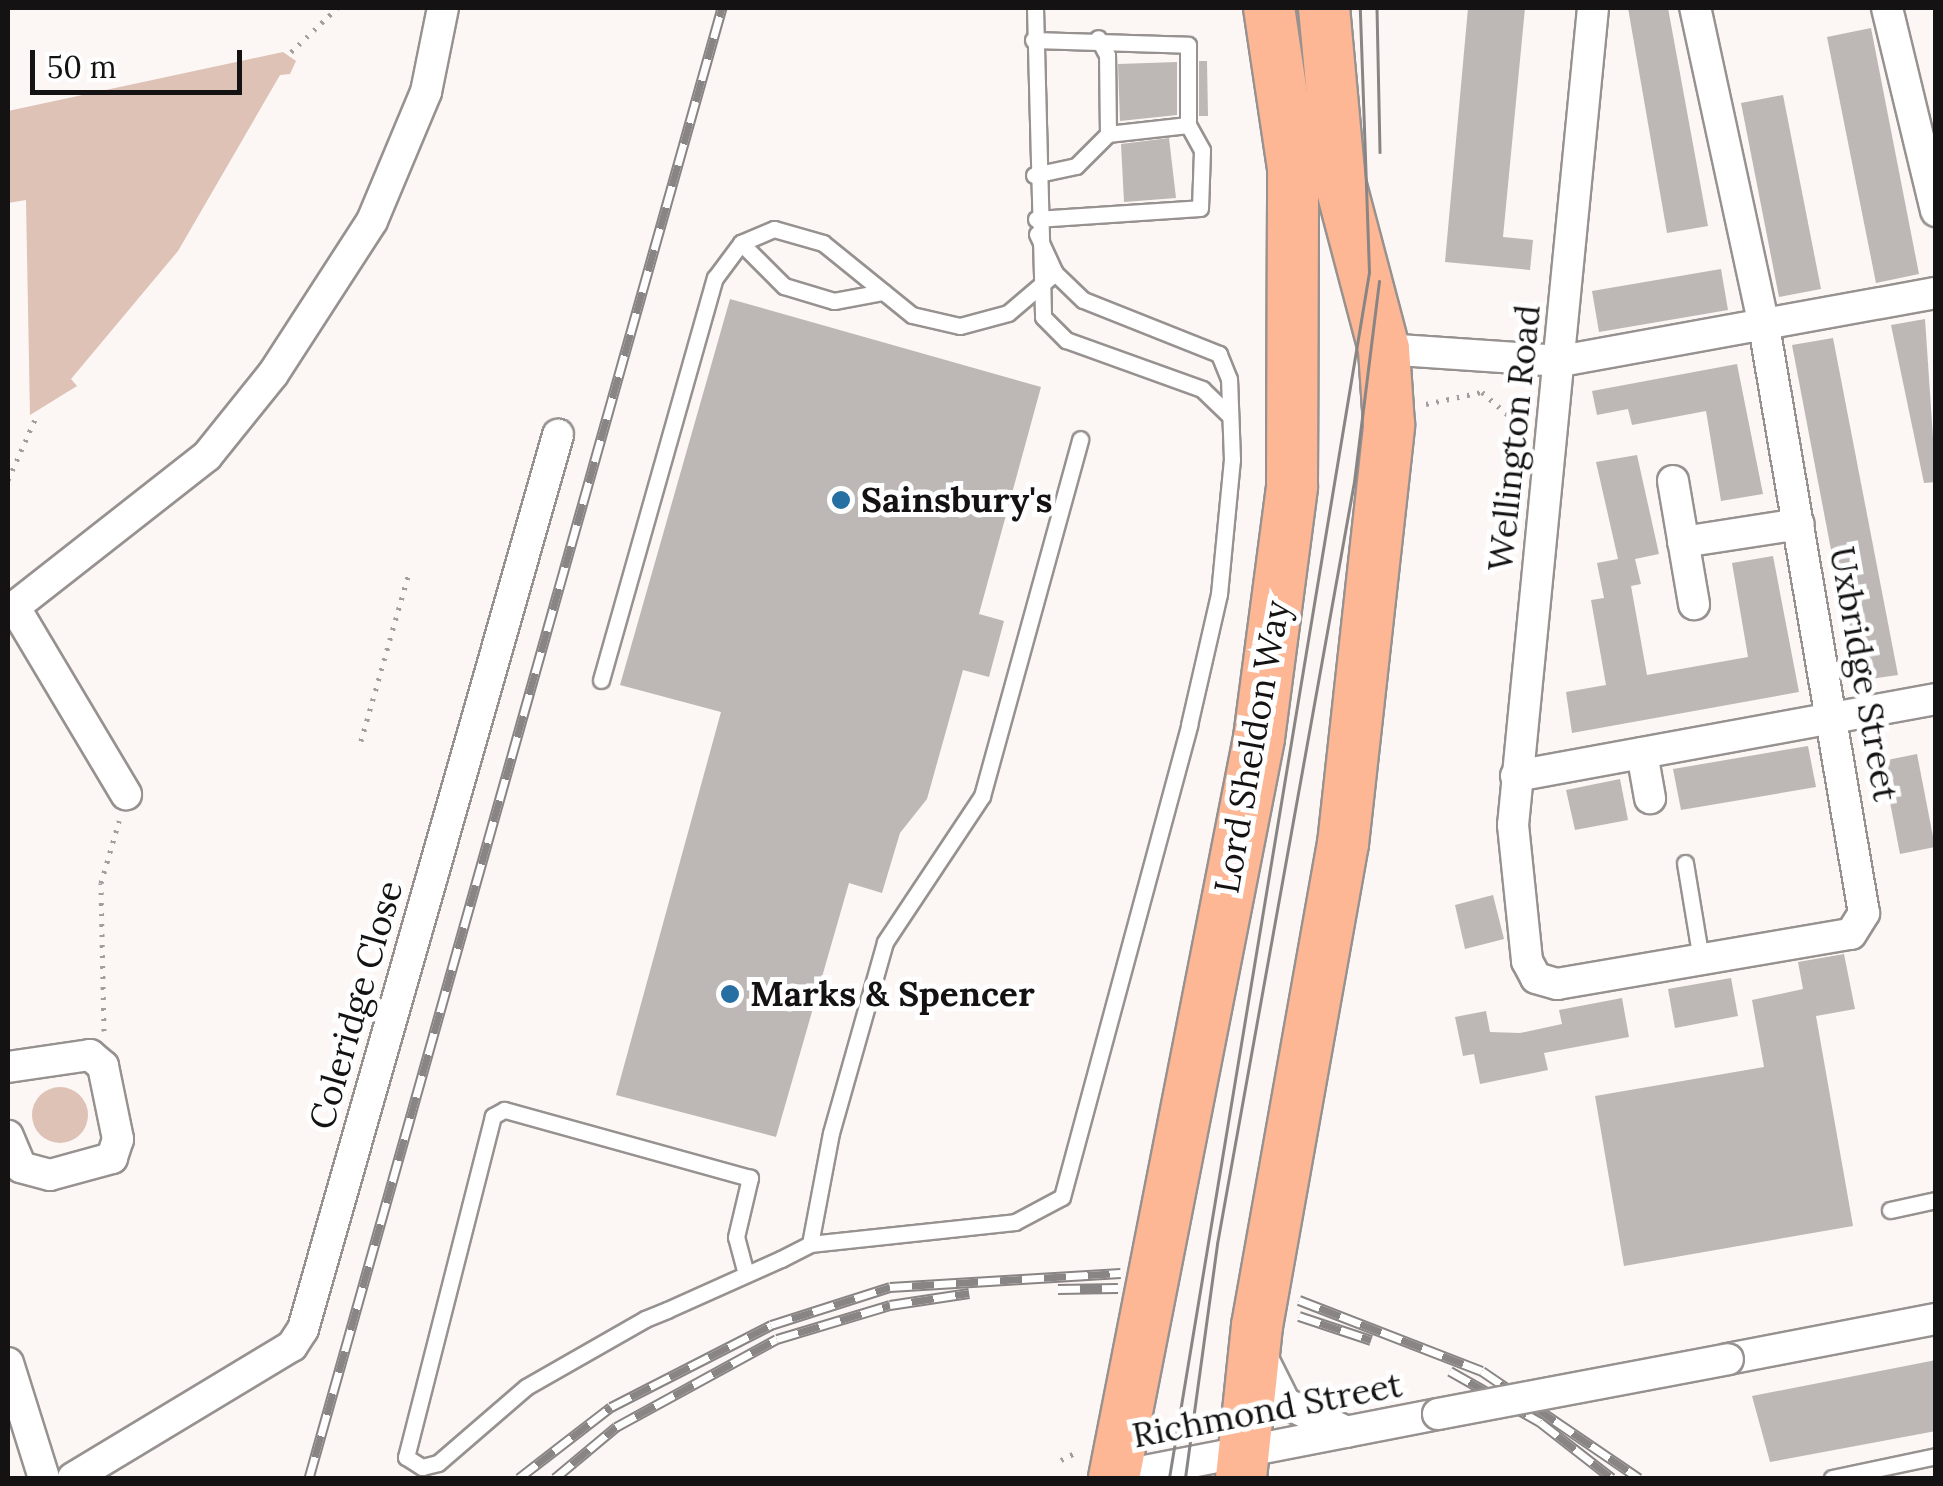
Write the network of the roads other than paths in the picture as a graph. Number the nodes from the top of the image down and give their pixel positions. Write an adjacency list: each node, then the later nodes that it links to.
1 (443, 8): 32 (street)
2 (1035, 8): 10 (lane)
3 (1269, 8): 55 (highway, Lord Sheldon Way)
4 (1324, 8): 11 (highway)
5 (1336, 8): 11 (highway)
6 (1593, 8): 24 (street, Wellington Road)
7 (1695, 8): 22 (street, Uxbridge Street)
8 (1887, 8): 15 (street)
9 (1098, 38): 10 (lane); 12 (lane); 13 (lane)
10 (1033, 40): 14 (lane)
11 (1336, 90): 23 (highway)
12 (1188, 124): 13 (lane); 16 (lane)
13 (1108, 134): 14 (lane)
14 (1034, 175): 16 (lane)
15 (1936, 211)
16 (1036, 227): 18 (lane); 19 (lane)
17 (741, 243): 20 (lane); 20 (lane); 33 (lane)
18 (1056, 273): 19 (lane); 25 (lane)
19 (1039, 286): 20 (lane); 25 (lane)
20 (883, 292)
21 (1936, 293): 22 (street)
22 (1764, 326): 24 (street); 29 (street, Uxbridge Street)
23 (1384, 348): 24 (street); 50 (highway)
24 (1560, 360): 37 (street, Wellington Road)
25 (1230, 416): 47 (lane)
26 (558, 435): 57 (street, Coleridge Close)
27 (1080, 438): 47 (lane)
28 (1673, 481): 30 (street)
29 (1799, 524): 30 (street); 35 (street, Uxbridge Street)
30 (1683, 542): 31 (street)
31 (1694, 604)
32 (11, 610): 38 (street)
33 (601, 680)
34 (1936, 700): 35 (street)
35 (1834, 718): 36 (street); 42 (street, Uxbridge Street)
36 (1642, 753): 37 (street); 39 (street)
37 (1516, 776): 41 (street, Wellington Road)
38 (126, 794)
39 (1650, 798)
40 (1685, 862): 42 (lane)
41 (1516, 876): 42 (street, Uxbridge Street)
42 (1702, 960)
43 (8, 1067): 44 (street)
44 (8, 1136)
45 (1936, 1200): 46 (lane)
46 (1890, 1210)
47 (810, 1244): 48 (lane)
48 (746, 1274): 48 (lane)
49 (1936, 1319): 52 (street, Richmond Street, bridge)
50 (1257, 1326): 52 (street); 54 (highway)
51 (8, 1363): 56 (street)
52 (1347, 1432): 54 (street, Richmond Street)
53 (1936, 1456): 58 (lane)
54 (1242, 1466): 55 (street, Richmond Street)
55 (1106, 1470)
56 (44, 1478)
57 (72, 1478)
58 (1832, 1478)

